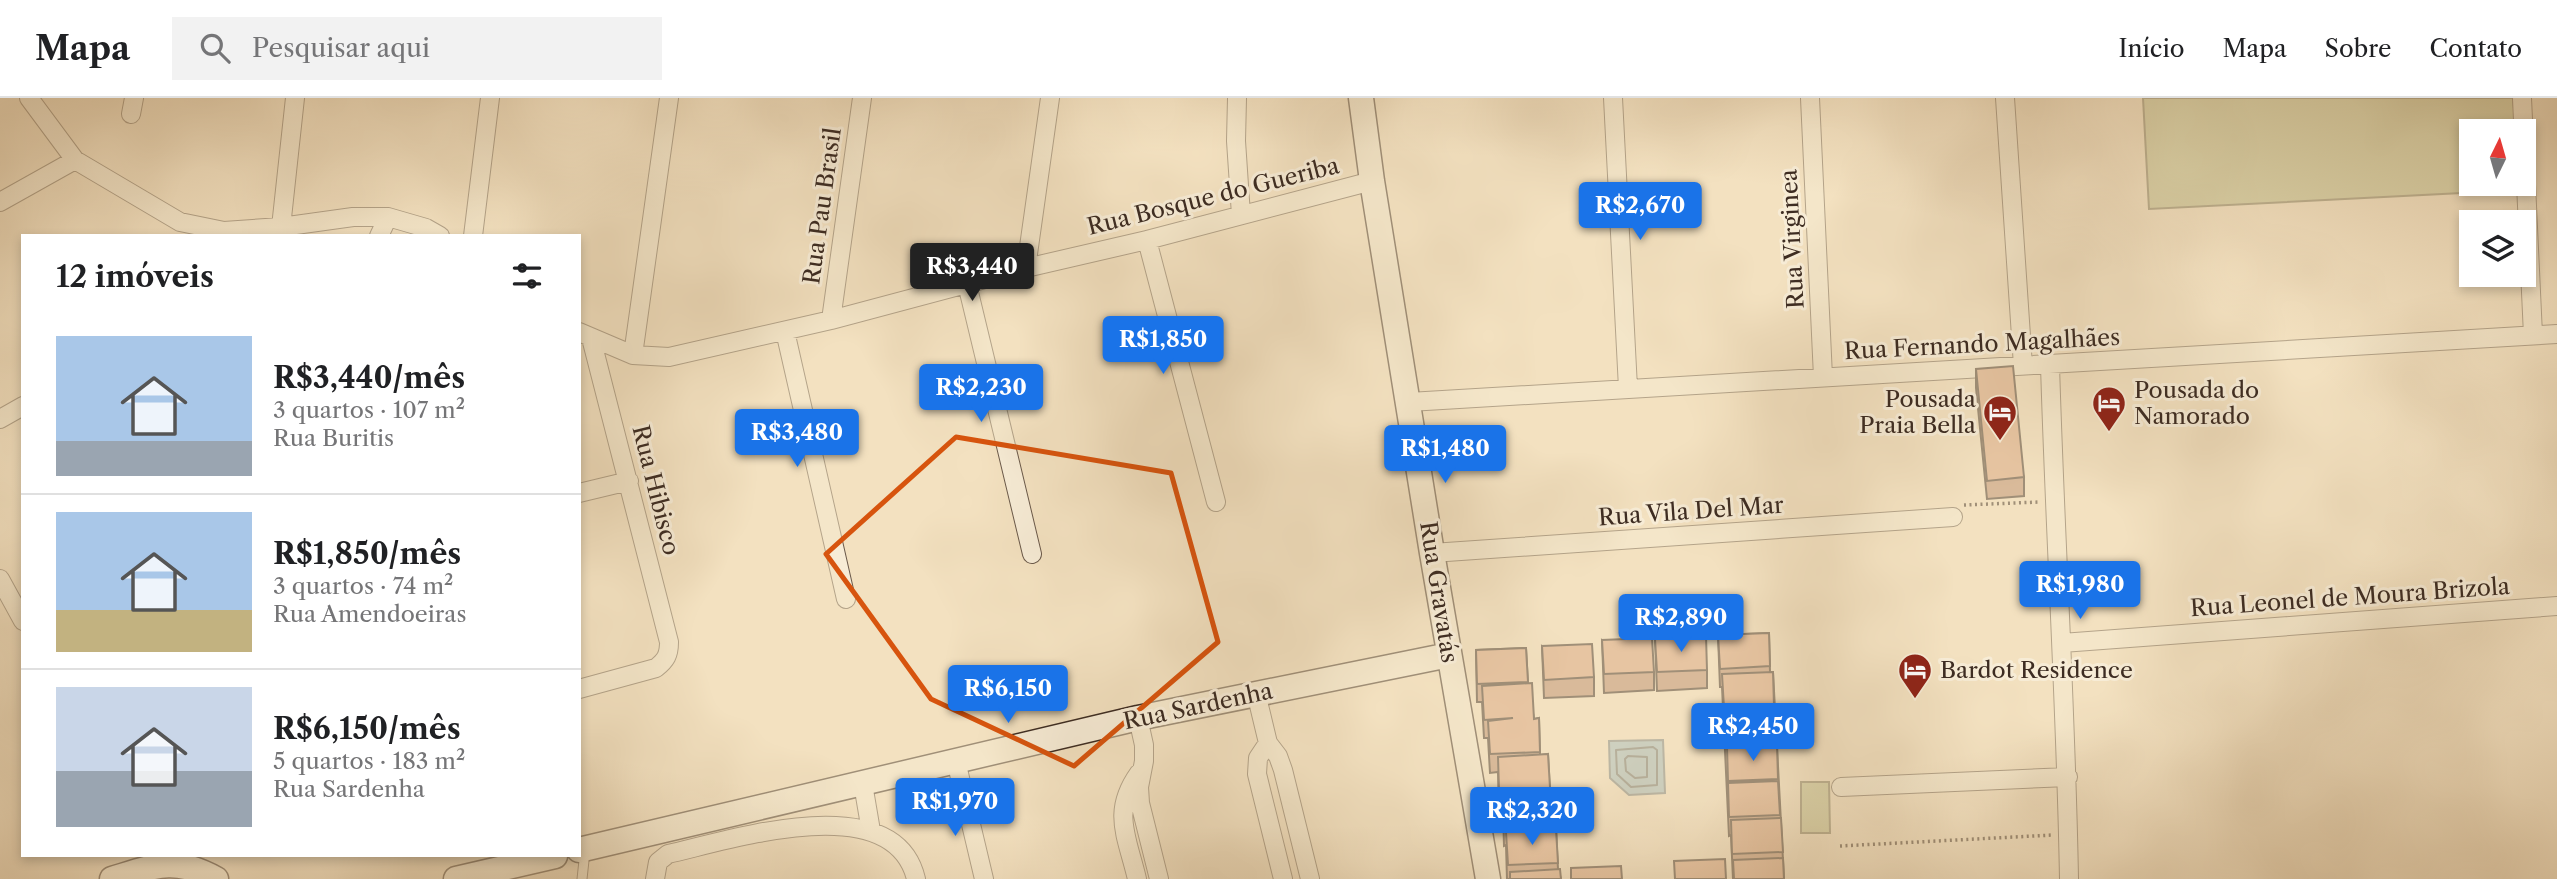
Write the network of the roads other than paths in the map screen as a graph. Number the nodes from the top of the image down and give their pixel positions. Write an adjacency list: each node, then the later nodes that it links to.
1 (29, 98): 13 (street)
2 (295, 98): 18 (street)
3 (490, 98): 22 (street)
4 (669, 98): 31 (street)
5 (862, 98): 26 (street, Rua Pau Brasil)
6 (1050, 98): 24 (street)
7 (1237, 98): 16 (street)
8 (1361, 98): 14 (street, Rua Gravatás)
9 (1613, 98): 35 (street)
10 (1810, 98): 34 (street, Rua Virginea)
11 (2005, 98): 33 (street)
12 (2522, 98): 30 (street)
13 (75, 160): 15 (street); 19 (street)
14 (1372, 181): 16 (street, Rua Bosque do Gueriba); 36 (street, Rua Gravatás)
15 (0, 202)
16 (1241, 215): 23 (street, Rua Bosque do Gueriba)
17 (388, 217): 18 (street); 20 (street); 21 (street)
18 (281, 228): 19 (street)
19 (176, 229)
20 (380, 234)
21 (436, 234)
22 (473, 234)
23 (1147, 240): 24 (street, Rua Bosque do Gueriba); 41 (street)
24 (1026, 268): 25 (street, Rua Bosque do Gueriba)
25 (967, 284): 26 (street, Rua Bosque do Gueriba); 44 (street)
26 (831, 320): 27 (street, Rua Bosque do Gueriba)
27 (785, 331): 31 (street, Rua Bosque do Gueriba); 46 (street)
28 (2557, 334): 30 (street, Rua Fernando Magalhães)
29 (585, 335): 31 (street, Rua Bosque do Gueriba); 39 (street, Rua Hibisco)
30 (2533, 335): 32 (street, Rua Fernando Magalhães)
31 (633, 355)
32 (2050, 365): 33 (street, Rua Fernando Magalhães); 49 (street)
33 (2023, 366): 34 (street, Rua Fernando Magalhães)
34 (1823, 377): 35 (street, Rua Fernando Magalhães)
35 (1628, 388): 36 (street, Rua Fernando Magalhães)
36 (1409, 402): 43 (street, Rua Gravatás)
37 (21, 408): 38 (street)
38 (0, 419)
39 (629, 481): 40 (street); 51 (street, Rua Hibisco)
40 (581, 493)
41 (1216, 502)
42 (1953, 517): 43 (street, Rua Vila Del Mar)
43 (1432, 553): 50 (street, Rua Gravatás)
44 (1032, 554)
45 (0, 579): 48 (street)
46 (846, 599)
47 (2557, 606): 49 (street, Rua Leonel de Moura Brizola)
48 (21, 617)
49 (2062, 643): 57 (street)
50 (1449, 655): 52 (street, Rua Sardenha); 75 (street, Rua Gravatás)
51 (581, 688)
52 (1256, 692): 53 (street, Rua Sardenha); 54 (street)
53 (1138, 718): 55 (street, Rua Sardenha); 56 (street)
54 (1268, 743): 73 (street); 74 (street)
55 (956, 761): 58 (street, Rua Sardenha); 70 (street)
56 (1142, 770): 71 (street); 72 (street)
57 (2067, 777): 59 (street); 76 (street)
58 (863, 784): 60 (street); 61 (street, Rua Sardenha)
59 (1841, 787)
60 (871, 831): 68 (street); 69 (street)
61 (582, 849): 67 (lane)
62 (551, 857): 66 (street)
63 (145, 862): 64 (street); 65 (street)
64 (112, 879)
65 (216, 879)
66 (456, 879)
67 (582, 879)
68 (655, 879)
69 (916, 879)
70 (984, 879)
71 (1137, 879)
72 (1159, 879)
73 (1283, 879)
74 (1310, 879)
75 (1488, 879)
76 (2070, 879)

